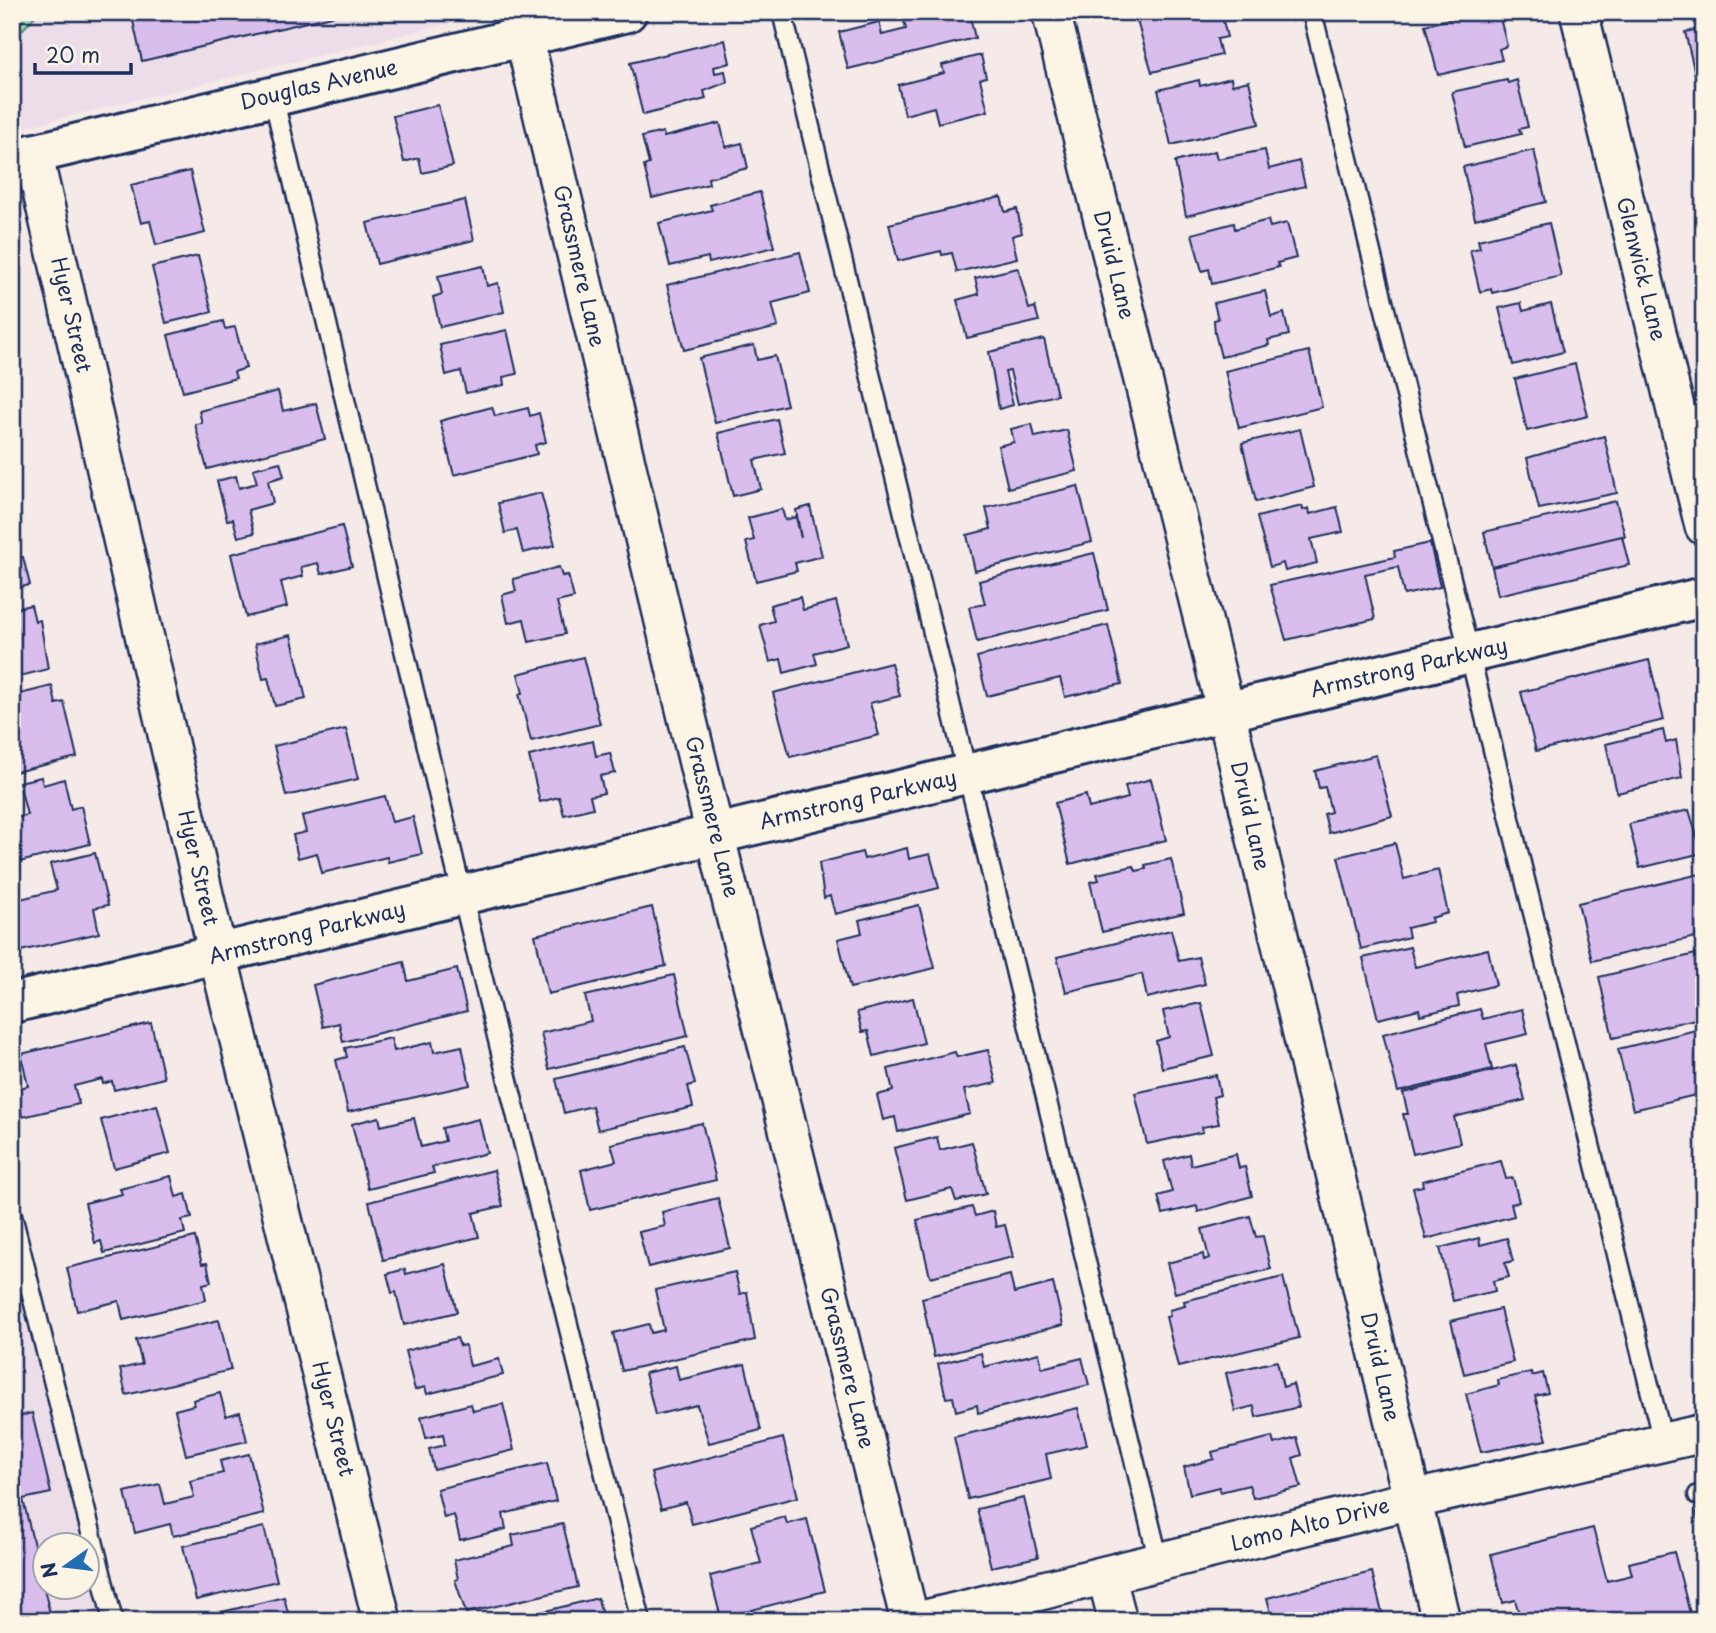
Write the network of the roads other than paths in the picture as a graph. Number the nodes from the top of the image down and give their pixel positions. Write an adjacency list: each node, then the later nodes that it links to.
1 (627, 12): 6 (street, Douglas Avenue)
2 (782, 12): 13 (lane)
3 (1051, 12): 12 (street, Druid Lane)
4 (1312, 12): 11 (lane)
5 (1579, 12): 9 (street, Glenwick Lane)
6 (521, 24): 7 (street, Douglas Avenue); 14 (street, Grassmere Lane)
7 (273, 96): 8 (street, Douglas Avenue); 15 (lane)
8 (23, 156): 16 (street, Hyer Street)
9 (1704, 526)
10 (1704, 597): 11 (street, Armstrong Parkway)
11 (1469, 654): 12 (street, Armstrong Parkway); 20 (lane)
12 (1226, 712): 13 (street, Armstrong Parkway); 21 (street, Druid Lane)
13 (967, 774): 14 (street, Armstrong Parkway); 22 (lane)
14 (715, 834): 15 (street, Armstrong Parkway); 27 (street, Grassmere Lane)
15 (462, 894): 16 (street, Armstrong Parkway); 26 (lane)
16 (218, 955): 17 (street, Armstrong Parkway); 25 (street, Hyer Street)
17 (12, 1003)
18 (12, 1215): 24 (lane)
19 (1704, 1433): 20 (street, Lomo Alto Drive)
20 (1663, 1442): 21 (street, Lomo Alto Drive)
21 (1411, 1500): 22 (street, Lomo Alto Drive); 30 (street, Druid Lane)
22 (1159, 1562): 23 (street, Lomo Alto Drive)
23 (1106, 1575): 28 (street, Lomo Alto Drive); 29 (street)
24 (113, 1621)
25 (383, 1621)
26 (642, 1621)
27 (910, 1621)
28 (918, 1621)
29 (1118, 1621)
30 (1441, 1621)

